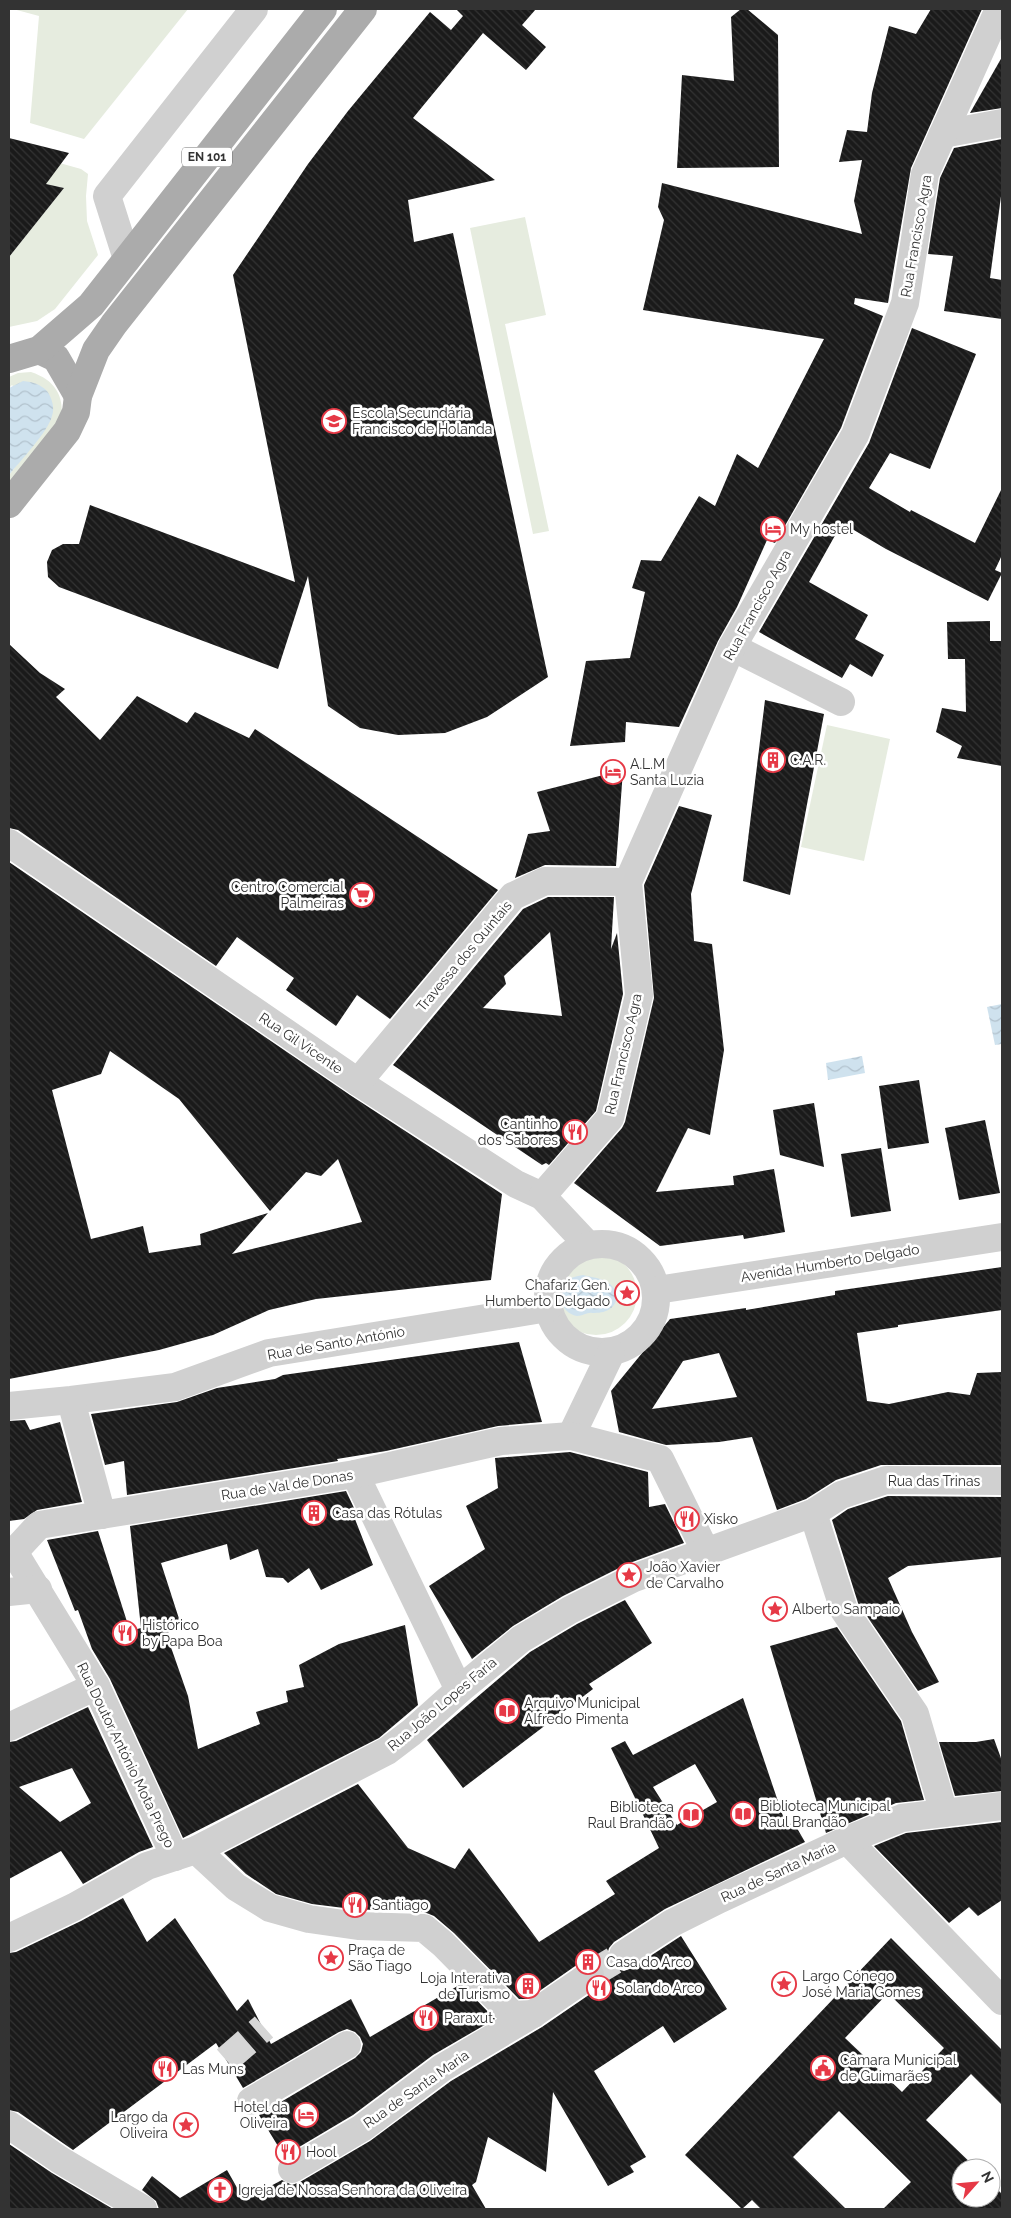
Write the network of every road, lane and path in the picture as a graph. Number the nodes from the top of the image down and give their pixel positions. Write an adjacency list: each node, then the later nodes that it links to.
1 (254, 9): 7 (street)
2 (323, 9): 7 (main road, EN 101)
3 (362, 9): 10 (main road, EN 101)
4 (999, 9): 6 (street, Rua Francisco Agra)
5 (1002, 123): 6 (street)
6 (943, 134): 12 (street, Rua Francisco Agra)
7 (127, 258): 8 (main road, EN 101)
8 (39, 350): 9 (main road, EN 101); 10 (main road)
9 (9, 359)
10 (78, 396): 11 (main road, EN 101)
11 (9, 504)
12 (732, 647): 13 (street); 15 (street, Rua Francisco Agra)
13 (841, 702)
14 (9, 843): 16 (street, Rua Gil Vicente)
15 (628, 882): 16 (street, Travessa dos Quintais); 17 (street, Rua Francisco Agra)
16 (358, 1082): 17 (street, Rua Gil Vicente)
17 (542, 1196): 19 (street, Rua Gil Vicente)
18 (1002, 1237): 20 (street, Avenida Humberto Delgado)
19 (588, 1245): 20 (street); 21 (street)
20 (657, 1290): 22 (street)
21 (548, 1308): 22 (street); 23 (street, Rua de Santo António)
22 (611, 1353): 25 (street)
23 (9, 1406)
24 (74, 1412): 29 (street)
25 (571, 1436): 26 (street, Rua de Val de Donas); 31 (street, Rua de Val de Donas)
26 (355, 1474): 29 (street, Rua de Val de Donas); 35 (street)
27 (1002, 1481): 28 (street, Rua das Trinas)
28 (813, 1513): 31 (street, Rua das Trinas); 38 (street)
29 (102, 1515): 30 (street, Rua de Val de Donas)
30 (11, 1552): 32 (street, Rua Doutor António Mota Prego)
31 (706, 1552): 35 (street, Rua João Lopes Faria)
32 (38, 1589): 33 (street); 34 (street, Rua Doutor António Mota Prego)
33 (9, 1592)
34 (96, 1686): 36 (street); 40 (street, Rua Doutor António Mota Prego)
35 (459, 1690): 40 (street, Rua João Lopes Faria)
36 (9, 1727)
37 (1002, 1806): 38 (street, Rua de Santa Maria)
38 (944, 1813): 39 (street, Rua de Santa Maria)
39 (847, 1840): 42 (street, Rua de Santa Maria); 44 (street)
40 (186, 1853): 41 (street, Rua João Lopes Faria); 45 (street)
41 (9, 1938)
42 (623, 1955)
43 (590, 1975): 45 (street, Rua de Santa Maria)
44 (1002, 2001)
45 (523, 2015): 49 (street, Rua de Santa Maria)
46 (347, 2045): 47 (street)
47 (251, 2101)
48 (9, 2126): 50 (street)
49 (292, 2169)
50 (143, 2209)

